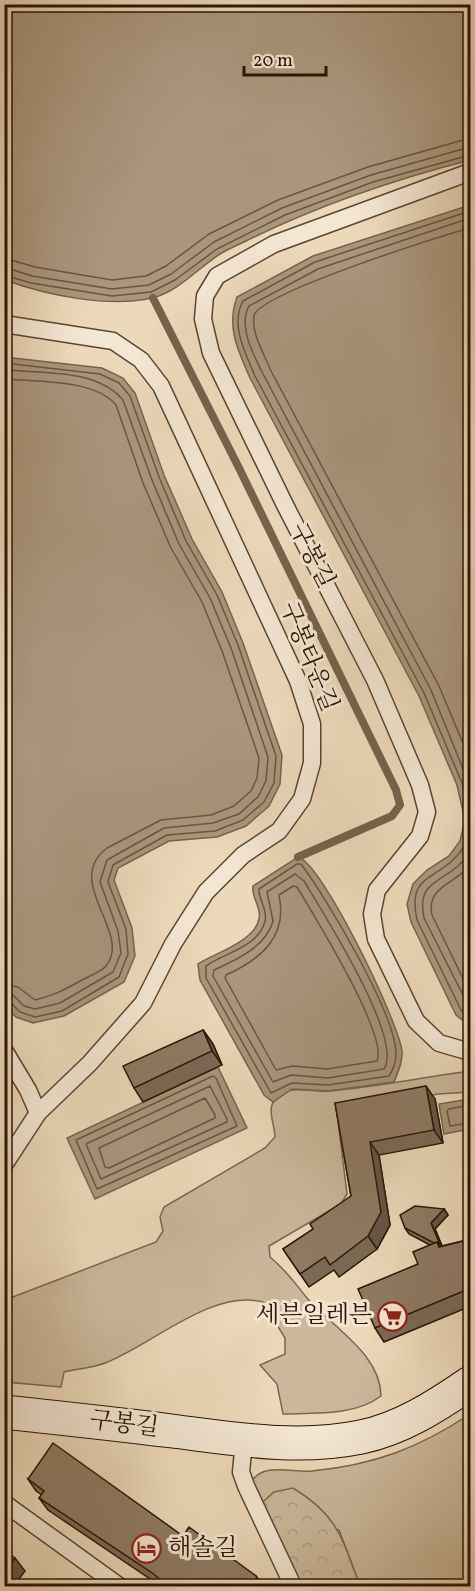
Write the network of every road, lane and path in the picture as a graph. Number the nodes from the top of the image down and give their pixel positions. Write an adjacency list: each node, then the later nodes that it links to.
1 (471, 172): 4 (lane, 구봉길)
2 (4, 324): 5 (lane, 구봉타운길)
3 (4, 1050): 5 (lane)
4 (471, 1052)
5 (38, 1113): 6 (lane, 구봉타운길)
6 (4, 1165)
7 (471, 1383): 9 (street, 구봉길)
8 (4, 1412): 9 (street, 구봉길)
9 (244, 1441): 12 (lane)
10 (4, 1503): 11 (lane)
11 (119, 1587)
12 (293, 1587)

